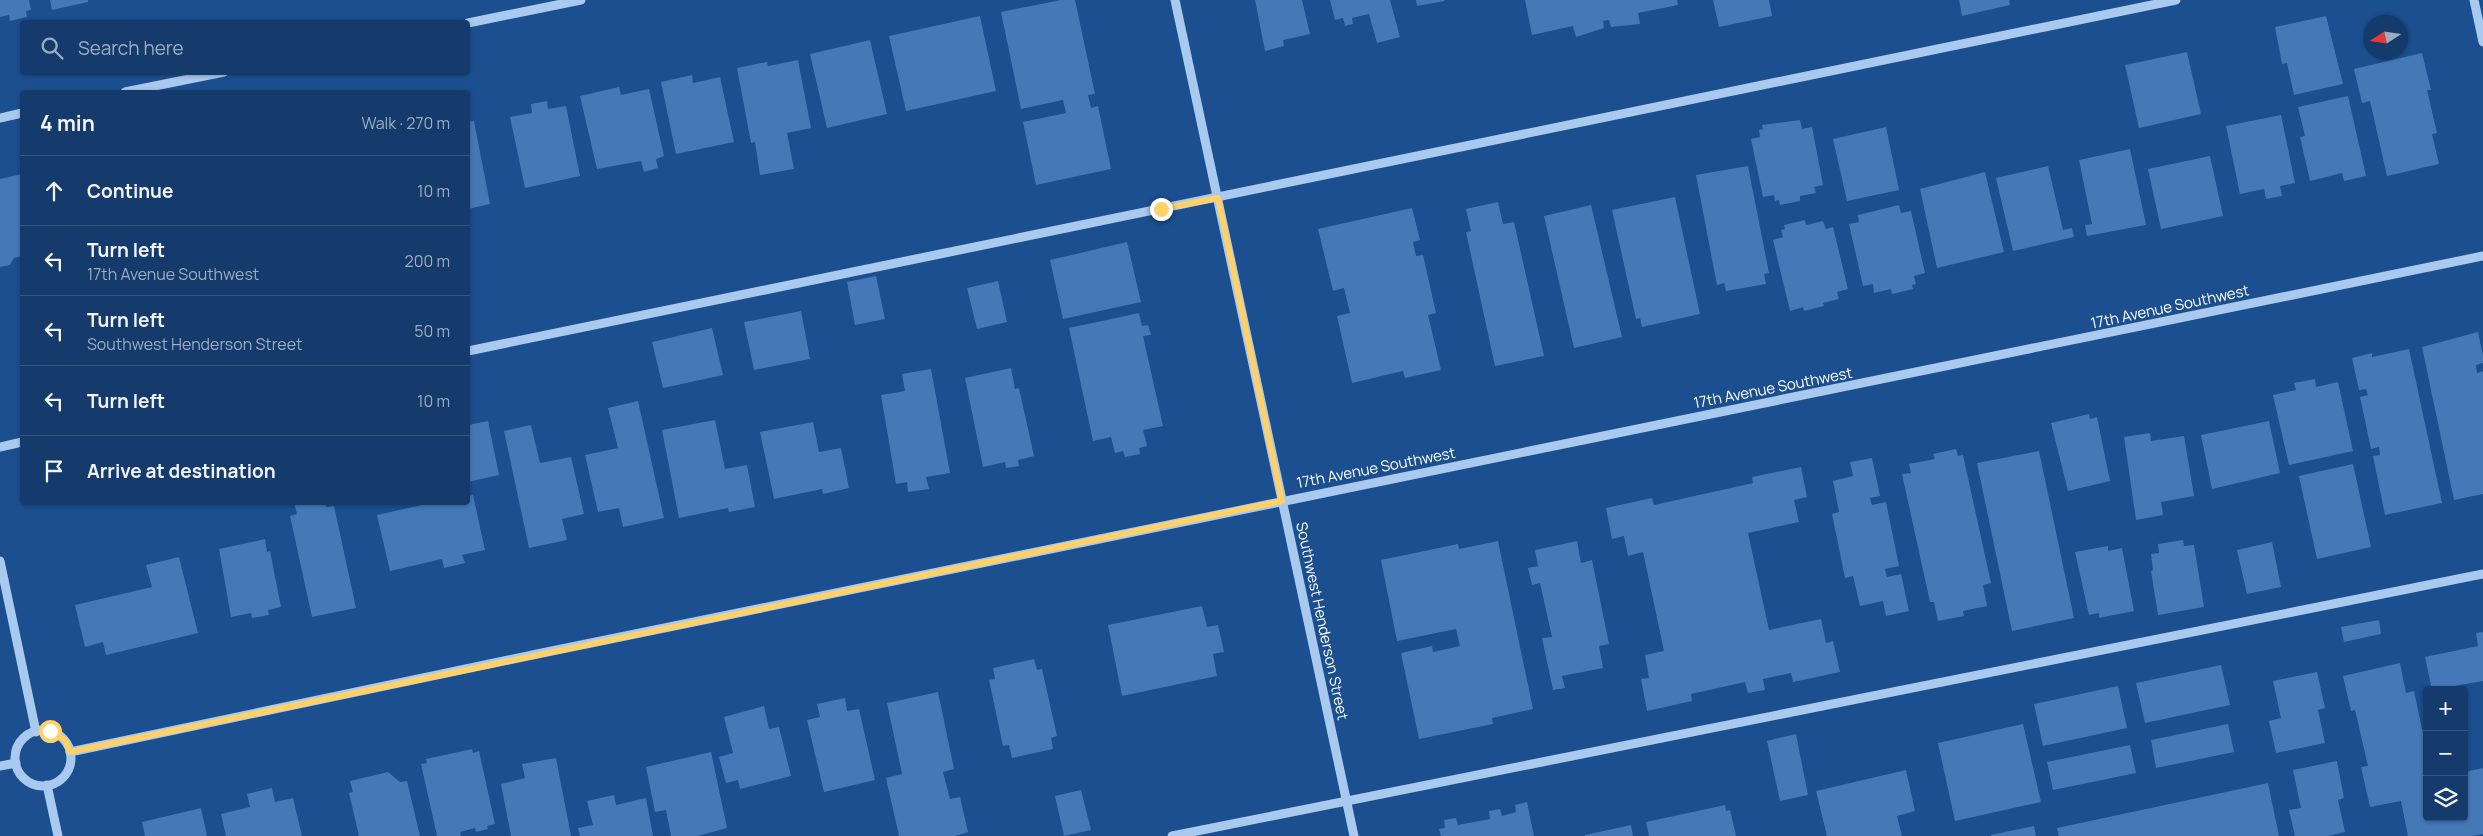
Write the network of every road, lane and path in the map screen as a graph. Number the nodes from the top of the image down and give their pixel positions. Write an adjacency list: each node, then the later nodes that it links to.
1 (581, 0): 5 (street)
2 (1176, 0): 11 (street, Southwest Henderson Street)
3 (2176, 0): 11 (street)
4 (2474, 0): 6 (street)
5 (470, 23)
6 (2483, 42)
7 (209, 75): 8 (street)
8 (135, 90)
9 (20, 113): 10 (street)
10 (0, 118)
11 (1218, 198): 13 (street); 16 (street, Southwest Henderson Street)
12 (2483, 256): 16 (street, 17th Avenue Southwest)
13 (470, 351)
14 (20, 442): 15 (street)
15 (0, 447)
16 (1282, 501): 20 (street, 17th Avenue Southwest); 24 (street, Southwest Henderson Street)
17 (0, 561): 19 (street)
18 (2483, 574): 24 (street)
19 (36, 732): 20 (street); 21 (street)
20 (70, 752): 23 (street)
21 (16, 763): 22 (street); 23 (street)
22 (0, 766)
23 (47, 785): 25 (street)
24 (1346, 800): 26 (street); 27 (street, Southwest Henderson Street)
25 (58, 836)
26 (1172, 836)
27 (1354, 836)

